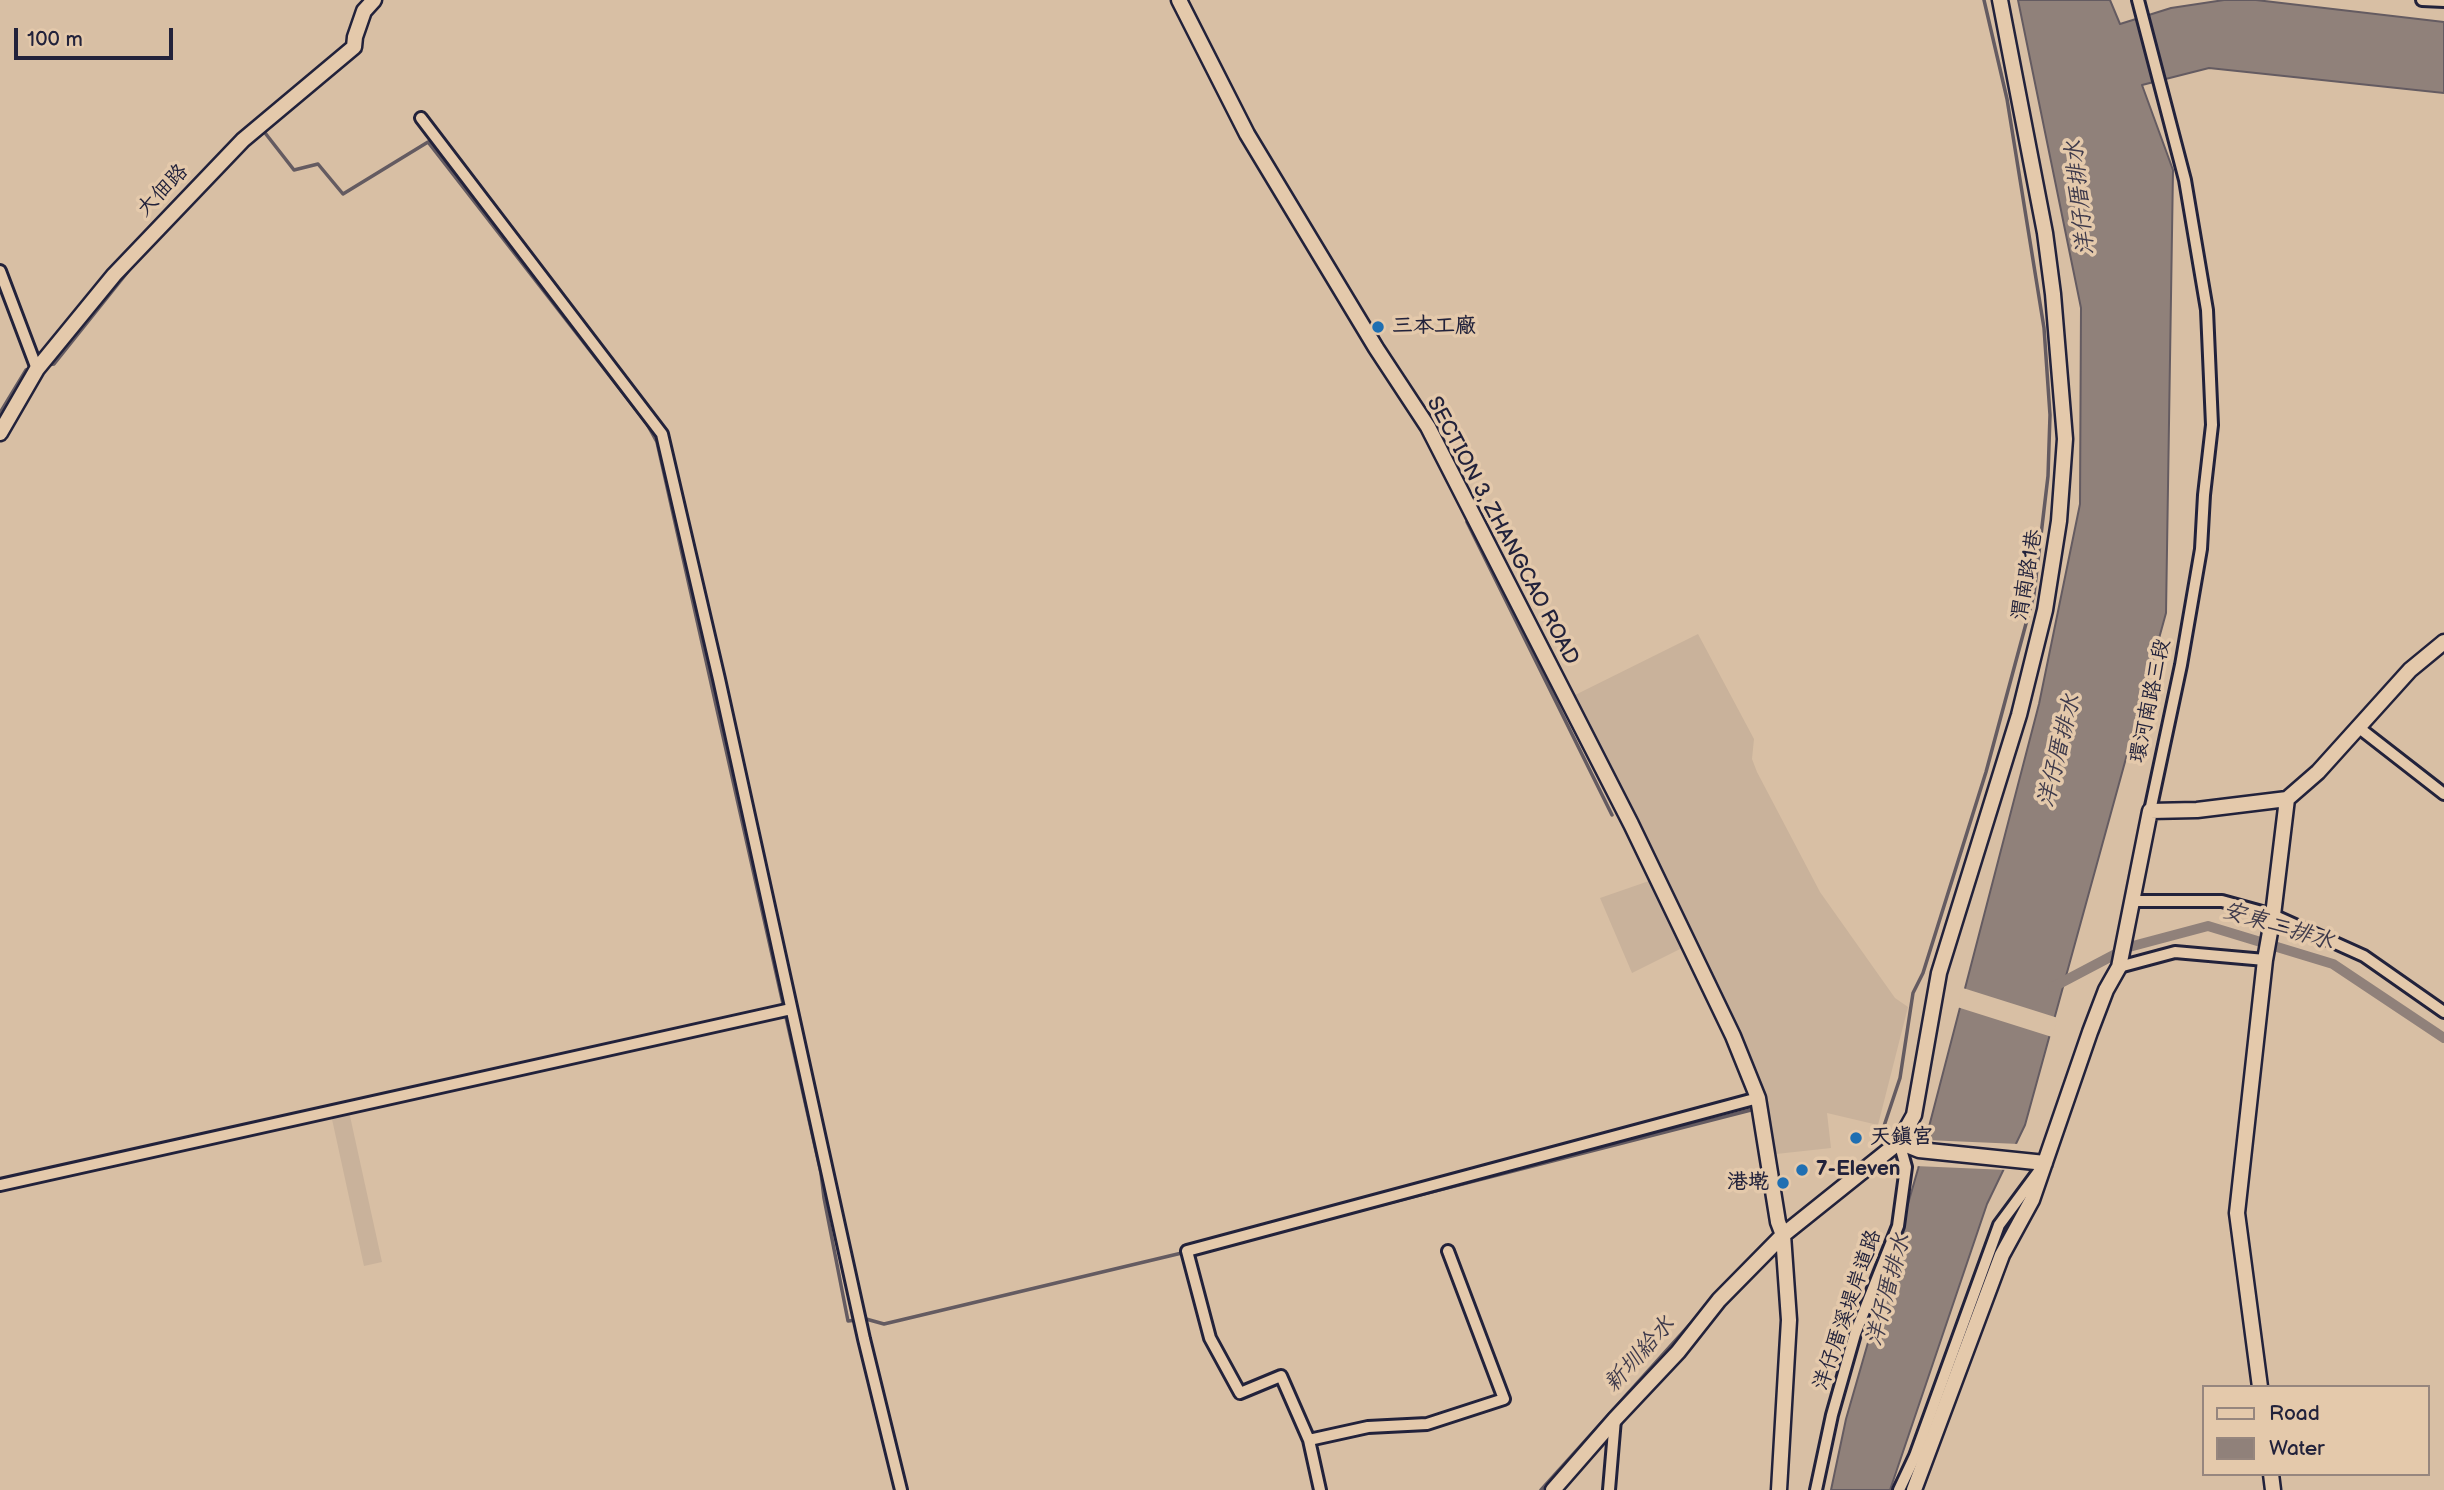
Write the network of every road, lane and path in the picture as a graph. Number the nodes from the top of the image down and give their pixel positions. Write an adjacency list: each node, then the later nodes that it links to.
1 (374, 0): 9 (street, 大佃路)
2 (1179, 0): 22 (street, SECTION 3, ZHANGCAO ROAD)
3 (2000, 0): 23 (street, 渭南路1巷)
4 (2422, 0): 6 (street)
5 (2140, 1): 15 (street, 環河南路三段)
6 (2444, 1)
7 (421, 118): 20 (street)
8 (0, 271): 9 (street)
9 (37, 369): 10 (street, 大佃路)
10 (0, 433)
11 (2444, 642): 12 (street)
12 (2358, 727): 13 (street); 14 (street)
13 (2444, 794)
14 (2287, 799): 15 (street); 17 (street)
15 (2150, 811): 16 (street, 環河南路三段)
16 (2130, 908): 17 (street); 19 (street, 環河南路三段)
17 (2272, 919): 18 (street); 21 (street)
18 (2265, 956): 19 (street); 28 (street)
19 (2119, 967): 24 (street, 環河南路三段)
20 (791, 1009): 25 (street); 31 (street)
21 (2444, 1012)
22 (1758, 1098): 26 (street, SECTION 3, ZHANGCAO ROAD); 30 (street)
23 (1899, 1142): 24 (street); 26 (street); 36 (street, 洋仔厝溪堤岸道路)
24 (2045, 1163): 37 (street); 38 (street, 環河南路三段)
25 (0, 1185)
26 (1780, 1229): 29 (street); 35 (street, SECTION 3, ZHANGCAO ROAD)
27 (1448, 1251): 30 (street)
28 (2260, 1385)
29 (1615, 1419): 33 (street); 34 (street)
30 (1309, 1440): 32 (street)
31 (901, 1490)
32 (1320, 1490)
33 (1553, 1490)
34 (1609, 1490)
35 (1779, 1490)
36 (1816, 1490)
37 (1899, 1490)
38 (1914, 1490)

